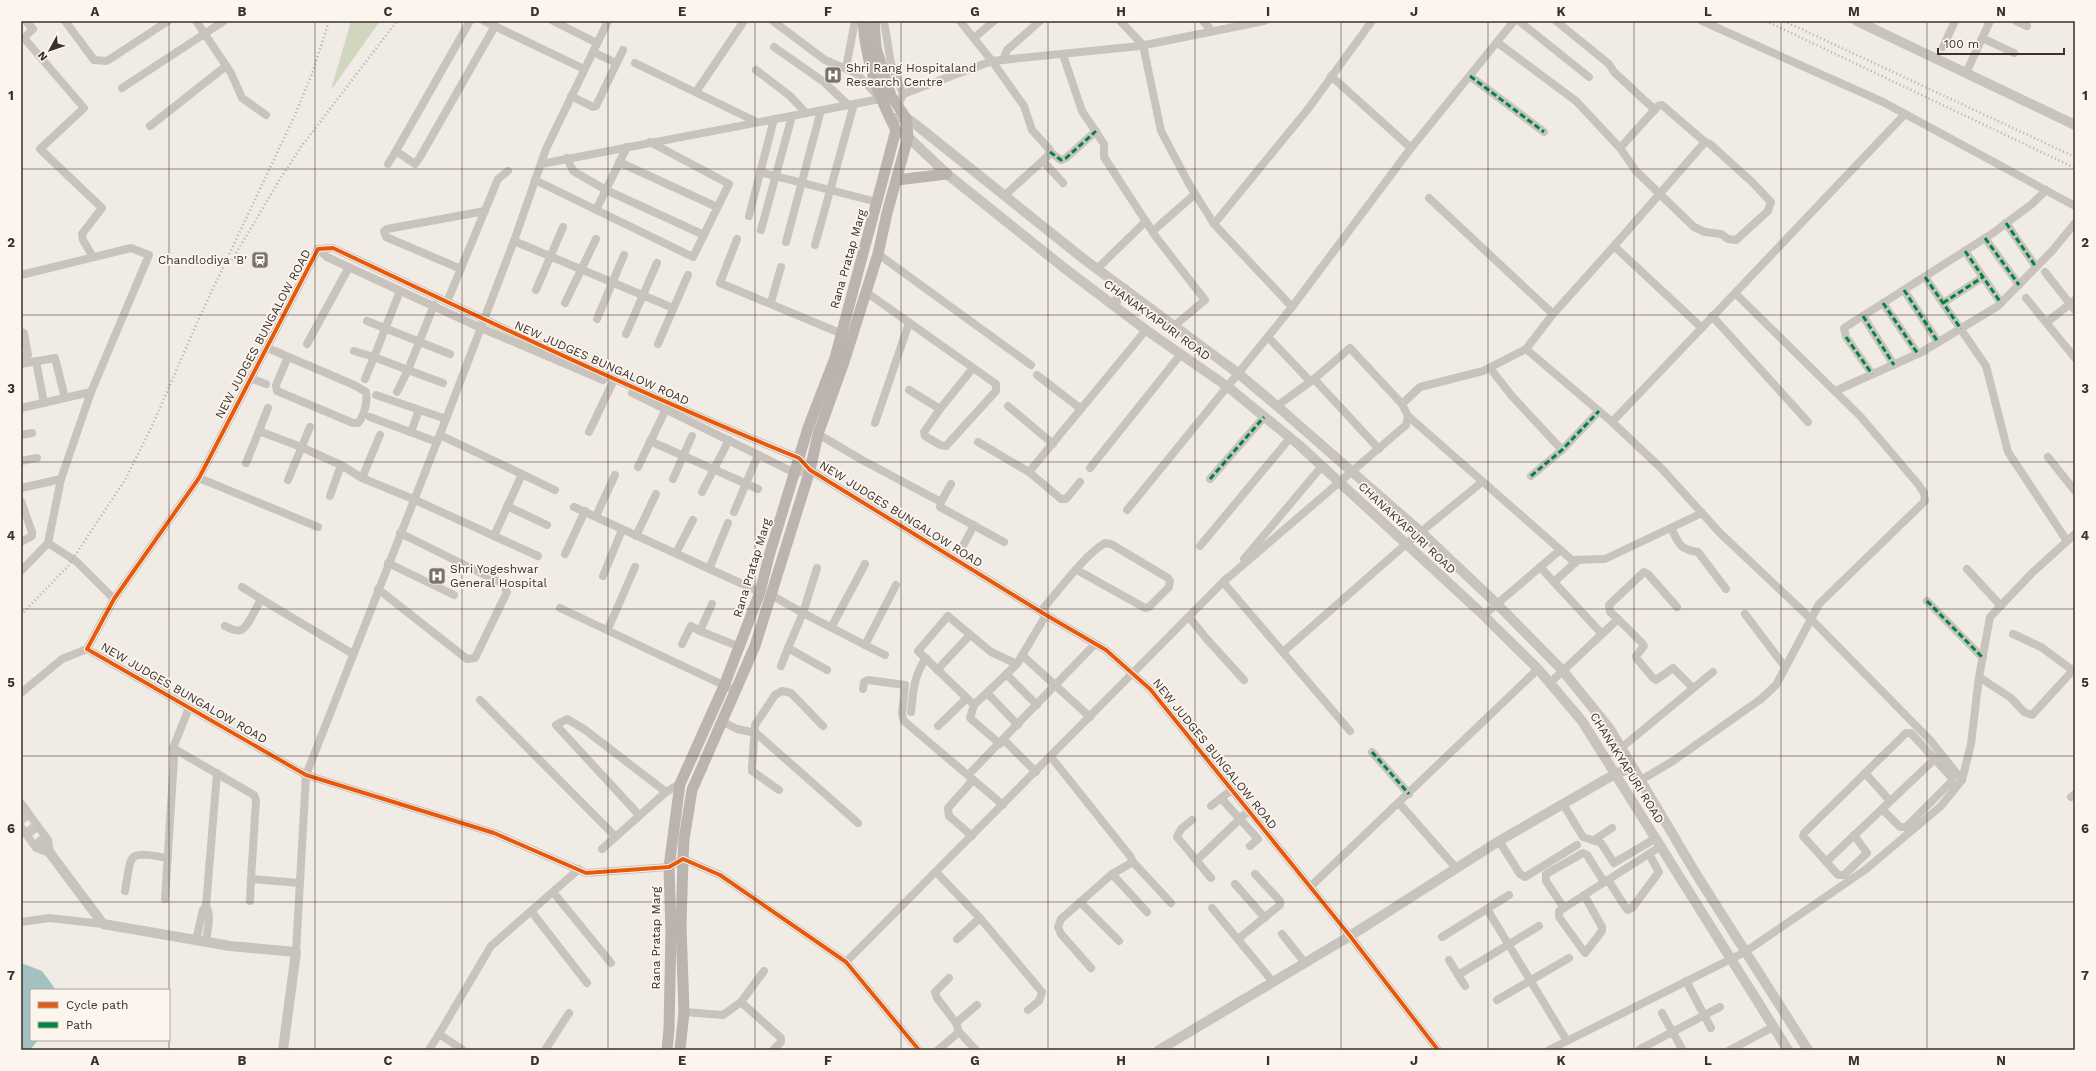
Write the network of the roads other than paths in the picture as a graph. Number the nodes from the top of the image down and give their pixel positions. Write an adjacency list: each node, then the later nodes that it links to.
1 (26, 21): 134 (street)
2 (65, 21): 3 (street)
3 (168, 21)
4 (196, 21): 34 (street)
5 (224, 21): 34 (street)
6 (470, 21): 86 (street)
7 (484, 21): 31 (street)
8 (553, 21): 37 (street)
9 (608, 21): 37 (street)
10 (744, 21): 59 (street)
11 (773, 21): 51 (street)
12 (855, 21): 51 (street)
13 (863, 21): 62 (main road)
14 (874, 21): 62 (main road)
15 (884, 21): 60 (street)
16 (960, 21): 35 (street)
17 (994, 21): 35 (street)
18 (1040, 21): 46 (street)
19 (1120, 21): 39 (street)
20 (1203, 21): 33 (street)
21 (1264, 21): 33 (street)
22 (1372, 21): 55 (street)
23 (1514, 21): 38 (street)
24 (1519, 21): 57 (street)
25 (1556, 21): 66 (street)
26 (1702, 21): 68 (street)
27 (1857, 21): 54 (street)
28 (1955, 21): 41 (street)
29 (1989, 21): 36 (street)
30 (2016, 21): 32 (street)
31 (495, 26): 52 (street); 86 (street)
32 (2027, 26)
33 (1212, 31): 39 (street)
34 (204, 34): 50 (street); 58 (street)
35 (974, 38): 47 (street)
36 (1982, 38): 44 (street); 54 (street)
37 (597, 43): 43 (street)
38 (1498, 43): 56 (street); 85 (street)
39 (1143, 45): 45 (street); 104 (street)
40 (774, 47): 63 (street)
41 (1943, 47)
42 (623, 50): 48 (street)
43 (593, 52): 48 (street); 52 (street)
44 (2014, 53)
45 (1063, 54): 46 (street); 78 (street)
46 (1003, 60): 47 (street)
47 (992, 61): 60 (street); 87 (street)
48 (616, 63): 61 (street)
49 (635, 63): 59 (street)
50 (226, 66): 69 (street); 76 (street)
51 (846, 68): 62 (street)
52 (584, 69): 61 (street)
53 (756, 70): 67 (street)
54 (1966, 73): 75 (street)
55 (1331, 76): 84 (street); 117 (street)
56 (1470, 76): 79 (street); 84 (street)
57 (1589, 77)
58 (122, 88)
59 (696, 92): 74 (street)
60 (903, 94): 64 (street)
61 (571, 96): 92 (street)
62 (886, 98): 63 (street); 64 (main road, Rana Pratap Marg); 71 (main road)
63 (851, 105): 65 (street); 102 (street)
64 (898, 106): 72 (main road, Rana Pratap Marg)
65 (821, 110): 67 (street); 99 (street)
66 (1655, 110): 82 (street); 85 (street)
67 (806, 113): 70 (street)
68 (1905, 114): 103 (street); 154 (street)
69 (266, 115)
70 (792, 116): 73 (street); 96 (street)
71 (890, 118): 72 (street); 77 (main road)
72 (906, 118): 80 (main road, Rana Pratap Marg); 106 (street)
73 (774, 119): 74 (street); 94 (street)
74 (757, 122): 81 (street)
75 (2075, 125)
76 (150, 126)
77 (896, 130): 80 (street, CHANAKYAPURI ROAD); 108 (main road, Rana Pratap Marg)
78 (1096, 131): 87 (street); 114 (street)
79 (1544, 132)
80 (908, 137): 95 (street, CHANAKYAPURI ROAD); 98 (main road, Rana Pratap Marg)
81 (650, 142): 83 (street); 110 (street)
82 (1705, 142): 105 (street); 105 (street)
83 (626, 147): 88 (street); 90 (street)
84 (1411, 148): 166 (street)
85 (1620, 148): 105 (street)
86 (396, 151): 91 (street)
87 (1050, 152): 89 (street)
88 (567, 158): 92 (street); 101 (street)
89 (1043, 161): 100 (street); 106 (street)
90 (619, 162): 101 (street); 110 (street)
91 (388, 164)
92 (541, 164): 97 (street)
93 (508, 171): 112 (street)
94 (760, 172): 96 (street); 113 (street)
95 (947, 174): 98 (main road); 164 (street, CHANAKYAPURI ROAD)
96 (776, 176): 99 (street); 119 (street)
97 (535, 180): 111 (street); 125 (street)
98 (897, 180): 131 (main road, Rana Pratap Marg)
99 (802, 183): 102 (street); 126 (street)
100 (1063, 183)
101 (606, 190): 111 (street); 121 (street)
102 (831, 190): 108 (street); 127 (street)
103 (2046, 190): 109 (street); 115 (street)
104 (1195, 194): 117 (street); 120 (street)
105 (1660, 194): 128 (street)
106 (1005, 195): 140 (street)
107 (1429, 198): 168 (street)
108 (877, 202): 183 (main road, Rana Pratap Marg)
109 (2075, 206)
110 (718, 207): 121 (street)
111 (596, 210): 121 (street)
112 (485, 211): 139 (street); 139 (street)
113 (749, 216)
114 (1146, 221): 120 (street); 140 (street)
115 (2006, 223): 122 (street); 138 (street)
116 (2075, 223): 138 (street)
117 (1214, 224): 166 (street)
118 (563, 228): 133 (street)
119 (761, 230)
120 (1152, 231): 176 (street)
121 (704, 235)
122 (1985, 238): 130 (street); 148 (street)
123 (596, 239): 141 (street)
124 (737, 239): 158 (street)
125 (514, 241): 133 (street); 172 (street)
126 (786, 242)
127 (814, 245)
128 (1614, 246): 168 (street); 179 (street)
129 (318, 249): 136 (street); 157 (street, NEW JUDGES BUNGALOW ROAD); 190 (street, NEW JUDGES BUNGALOW ROAD)
130 (1965, 251): 145 (street); 146 (street)
131 (878, 254): 153 (main road, Rana Pratap Marg); 202 (street)
132 (624, 255): 147 (street)
133 (551, 256): 141 (street); 150 (street)
134 (93, 257): 143 (street); 219 (street)
135 (658, 263): 155 (street)
136 (349, 267): 152 (street); 188 (street)
137 (781, 267): 158 (street)
138 (2036, 267): 148 (street)
139 (461, 269): 157 (street)
140 (1096, 269): 149 (street)
141 (582, 270): 147 (street); 159 (street)
142 (2045, 272): 163 (street)
143 (21, 275)
144 (688, 275): 167 (street)
145 (1925, 276): 151 (street); 161 (street)
146 (1983, 277): 161 (street); 162 (street)
147 (612, 282): 155 (street); 171 (street)
148 (2019, 285): 162 (street)
149 (1125, 289): 164 (street); 176 (street)
150 (536, 290)
151 (1904, 290): 160 (street); 187 (street)
152 (400, 291): 165 (street); 177 (street)
153 (866, 292): 175 (street); 246 (main road, Rana Pratap Marg)
154 (1735, 293): 169 (street); 218 (street)
155 (644, 295): 167 (street); 184 (street)
156 (2026, 298): 174 (street)
157 (447, 302): 172 (street, NEW JUDGES BUNGALOW ROAD)
158 (771, 302): 183 (street)
159 (565, 303)
160 (1883, 303): 170 (street); 195 (street)
161 (1943, 303): 180 (street)
162 (2001, 303): 180 (street)
163 (2073, 304): 174 (street)
164 (1113, 305): 181 (street, CHANAKYAPURI ROAD)
165 (434, 306): 178 (street); 186 (street)
166 (1292, 307): 185 (street)
167 (673, 308): 189 (street)
168 (1553, 314): 191 (street)
169 (1712, 316): 179 (street); 239 (street)
170 (1862, 316): 203 (street); 208 (street)
171 (596, 319)
172 (484, 320): 178 (street); 263 (street, NEW JUDGES BUNGALOW ROAD)
173 (366, 321): 177 (street)
174 (2047, 322): 199 (street)
175 (909, 323): 204 (street); 240 (street)
176 (1174, 326): 207 (street)
177 (384, 327): 186 (street); 197 (street)
178 (481, 328): 215 (street); 237 (street)
179 (1702, 328): 238 (street)
180 (1961, 329): 187 (street); 318 (street)
181 (1146, 330): 194 (street, CHANAKYAPURI ROAD); 231 (street)
182 (21, 332): 198 (street)
183 (840, 333): 263 (main road, Rana Pratap Marg)
184 (626, 334)
185 (1268, 337): 207 (street); 212 (street)
186 (418, 342): 193 (street); 206 (street)
187 (1938, 342): 195 (street)
188 (307, 344)
189 (658, 344)
190 (268, 348): 196 (street); 210 (street, NEW JUDGES BUNGALOW ROAD)
191 (1526, 349): 205 (street); 233 (street)
192 (354, 350): 197 (street)
193 (450, 354)
194 (1181, 354): 216 (street, CHANAKYAPURI ROAD); 269 (street)
195 (1918, 354): 203 (street)
196 (288, 357): 196 (street)
197 (374, 357): 206 (street); 211 (street)
198 (21, 358)
199 (2075, 358)
200 (36, 361): 201 (street); 222 (street); 223 (street)
201 (21, 364)
202 (1031, 365)
203 (1894, 365): 208 (street)
204 (973, 368): 230 (street); 230 (street)
205 (1490, 368): 224 (street); 258 (street)
206 (408, 370): 213 (street); 220 (street)
207 (1238, 374): 216 (street); 226 (street)
208 (1872, 374): 218 (street)
209 (1037, 375): 231 (street)
210 (250, 378): 214 (street); 278 (street, NEW JUDGES BUNGALOW ROAD)
211 (365, 379)
212 (1312, 380): 224 (street); 226 (street); 257 (street)
213 (443, 383)
214 (266, 384)
215 (612, 384): 229 (street); 245 (street)
216 (1228, 387): 236 (street, CHANAKYAPURI ROAD); 301 (street)
217 (909, 390): 230 (street)
218 (1835, 391): 362 (street)
219 (91, 392): 222 (street); 280 (street)
220 (397, 392)
221 (376, 395): 232 (street)
222 (65, 398): 223 (street)
223 (44, 402): 227 (street)
224 (1402, 404): 234 (street)
225 (1008, 406): 255 (street)
226 (1277, 406): 274 (street)
227 (21, 408)
228 (268, 408): 242 (street)
229 (666, 409): 252 (street); 253 (street)
230 (940, 409)
231 (1081, 409): 255 (street)
232 (418, 410): 237 (street); 244 (street)
233 (1599, 411): 238 (street); 258 (street)
234 (1408, 416): 257 (street); 285 (street)
235 (370, 417): 244 (street)
236 (1264, 417): 251 (street, CHANAKYAPURI ROAD); 282 (street)
237 (446, 419): 250 (street)
238 (1612, 422): 304 (street)
239 (1808, 422)
240 (875, 423)
241 (310, 428): 256 (street)
242 (259, 431): 256 (street); 265 (street)
243 (32, 432): 247 (street)
244 (411, 432): 250 (street)
245 (589, 432)
246 (818, 434): 271 (main road, Rana Pratap Marg); 298 (street)
247 (21, 435)
248 (380, 435): 279 (street)
249 (692, 436): 260 (street)
250 (438, 438): 275 (street); 296 (street)
251 (1290, 438): 267 (street, CHANAKYAPURI ROAD); 324 (street)
252 (729, 440): 259 (street); 270 (street)
253 (650, 441): 260 (street); 268 (street)
254 (978, 442): 272 (street)
255 (1053, 444): 272 (street)
256 (301, 447): 266 (street); 283 (street)
257 (1379, 449): 274 (street)
258 (1562, 450): 277 (street)
259 (758, 455): 273 (street); 287 (street)
260 (682, 456): 270 (street); 281 (street)
261 (2048, 457): 292 (street)
262 (36, 458): 264 (street)
263 (799, 458): 271 (street, NEW JUDGES BUNGALOW ROAD); 273 (main road, Rana Pratap Marg)
264 (21, 461)
265 (246, 463)
266 (341, 465): 279 (street); 295 (street)
267 (1322, 466): 286 (street, CHANAKYAPURI ROAD); 340 (street)
268 (638, 467)
269 (1090, 468)
270 (714, 470): 287 (street); 293 (street)
271 (810, 470): 273 (street); 346 (main road, Rana Pratap Marg); 357 (street, NEW JUDGES BUNGALOW ROAD)
272 (1029, 472): 284 (street)
273 (795, 473): 346 (main road, Rana Pratap Marg)
274 (1352, 473): 286 (street); 314 (street)
275 (522, 474): 291 (street); 299 (street)
276 (616, 475): 305 (street)
277 (1531, 476)
278 (199, 478): 310 (street); 348 (street, NEW JUDGES BUNGALOW ROAD)
279 (362, 478): 296 (street)
280 (61, 479): 289 (street); 321 (street)
281 (673, 479)
282 (1210, 479)
283 (288, 480)
284 (1080, 482)
285 (1482, 482): 314 (street); 325 (street)
286 (1340, 483): 322 (street, CHANAKYAPURI ROAD); 340 (street)
287 (746, 484): 290 (street); 303 (street)
288 (951, 484): 298 (street)
289 (21, 488)
290 (758, 489)
291 (555, 490)
292 (2075, 491)
293 (702, 492)
294 (656, 494): 317 (street)
295 (330, 496)
296 (414, 499): 313 (street); 316 (street)
297 (21, 501): 319 (street)
298 (941, 502): 309 (street)
299 (507, 506): 308 (street); 316 (street)
300 (574, 507): 302 (street)
301 (1127, 510)
302 (585, 511): 305 (street); 327 (street)
303 (734, 512)
304 (1702, 513): 311 (street); 362 (street)
305 (596, 516): 312 (street)
306 (693, 520): 326 (street)
307 (728, 523): 335 (street)
308 (548, 525)
309 (974, 525): 320 (street); 323 (street)
310 (318, 527)
311 (1671, 528): 329 (street); 345 (street)
312 (622, 530): 317 (street); 339 (street)
313 (400, 533): 330 (street); 344 (street)
314 (1422, 533): 322 (street); 352 (street)
315 (2075, 534): 318 (street)
316 (494, 536): 328 (street)
317 (636, 536): 326 (street)
318 (2067, 541): 353 (street)
319 (21, 542)
320 (1004, 542)
321 (48, 543): 338 (street); 348 (street)
322 (1406, 544): 359 (street, CHANAKYAPURI ROAD); 376 (street)
323 (964, 546)
324 (1200, 546)
325 (1559, 551): 329 (street); 333 (street)
326 (676, 553): 335 (street)
327 (566, 554)
328 (538, 556)
329 (1578, 560): 341 (street)
330 (388, 563): 344 (street); 347 (street)
331 (865, 564): 364 (street)
332 (635, 567): 365 (street)
333 (1540, 567): 341 (street); 352 (street)
334 (817, 568): 356 (street)
335 (710, 569): 346 (street)
336 (1967, 569): 353 (street)
337 (1077, 570): 337 (street); 357 (street)
338 (21, 571)
339 (603, 576)
340 (1223, 582): 360 (street); 376 (street)
341 (1554, 582): 367 (street)
342 (896, 585): 372 (street)
343 (242, 587): 349 (street)
344 (378, 589): 377 (street)
345 (1726, 589)
346 (766, 593): 356 (street); 373 (main road, Rana Pratap Marg); 400 (main road, Rana Pratap Marg)
347 (454, 595)
348 (114, 599): 375 (street, NEW JUDGES BUNGALOW ROAD)
349 (261, 599): 363 (street); 377 (street)
350 (1927, 601): 381 (street)
351 (712, 604): 366 (street)
352 (1497, 604): 359 (street); 389 (street)
353 (2001, 606): 381 (street)
354 (1677, 607): 361 (street)
355 (560, 608): 365 (street)
356 (803, 613): 364 (street); 374 (street)
357 (1043, 613): 371 (street, NEW JUDGES BUNGALOW ROAD); 379 (street)
358 (1745, 614): 384 (street)
359 (1484, 615): 385 (street, CHANAKYAPURI ROAD)
360 (1190, 618): 392 (street); 394 (street)
361 (1618, 619): 367 (street); 398 (street)
362 (1811, 619): 384 (street); 420 (street)
363 (225, 626)
364 (832, 626): 372 (street)
365 (608, 629): 397 (street)
366 (700, 631): 370 (street); 373 (street)
367 (1602, 634): 389 (street)
368 (2013, 634): 388 (street)
369 (970, 635): 380 (street); 382 (street); 387 (street)
370 (682, 644)
371 (1095, 644): 392 (street, NEW JUDGES BUNGALOW ROAD); 396 (street)
372 (865, 645): 378 (street)
373 (740, 647): 397 (main road, Rana Pratap Marg)
374 (788, 648): 383 (street); 386 (street)
375 (88, 649): 401 (street); 407 (street, NEW JUDGES BUNGALOW ROAD)
376 (1283, 652): 414 (street)
377 (353, 654): 428 (street)
378 (885, 655)
379 (1022, 656): 382 (street); 396 (street)
380 (926, 658): 387 (street); 408 (street)
381 (1982, 658): 393 (street)
382 (1017, 664): 391 (street)
383 (781, 666)
384 (1785, 667): 430 (street)
385 (1538, 669): 395 (street, CHANAKYAPURI ROAD); 436 (street)
386 (827, 670)
387 (938, 670): 403 (street)
388 (2074, 670): 393 (street)
389 (1563, 671): 395 (street); 418 (street)
390 (1713, 672): 398 (street)
391 (1006, 674): 402 (street); 406 (street)
392 (1133, 674): 409 (street); 434 (street, NEW JUDGES BUNGALOW ROAD)
393 (1979, 677): 431 (street)
394 (1244, 680)
395 (1551, 682): 427 (street, CHANAKYAPURI ROAD)
396 (1056, 685): 406 (street); 409 (street)
397 (724, 686): 400 (street); 432 (main road, Rana Pratap Marg)
398 (1692, 688): 418 (street)
399 (863, 689): 429 (street)
400 (736, 691): 410 (main road, Rana Pratap Marg)
401 (21, 693)
402 (987, 693): 405 (street); 411 (street)
403 (967, 698): 405 (street); 413 (street)
404 (480, 700): 454 (street)
405 (974, 705): 416 (street)
406 (1037, 705): 411 (street)
407 (189, 708): 417 (street); 428 (street, NEW JUDGES BUNGALOW ROAD)
408 (911, 712)
409 (1090, 717): 421 (street)
410 (721, 721): 415 (street); 467 (main road, Rana Pratap Marg)
411 (1018, 725): 416 (street)
412 (823, 726): 415 (street)
413 (938, 726)
414 (1350, 731)
415 (756, 733): 433 (street); 449 (street)
416 (1002, 742): 423 (street); 424 (street)
417 (174, 748): 425 (street); 466 (street)
418 (1621, 748): 422 (street)
419 (1372, 752): 436 (street)
420 (1938, 756): 426 (street); 431 (street); 438 (street); 444 (street)
421 (1051, 757): 424 (street); 469 (street)
422 (1631, 768): 427 (street); 430 (street)
423 (972, 771)
424 (1036, 772): 442 (street)
425 (217, 773): 478 (street); 506 (street)
426 (1865, 773): 438 (street); 470 (street)
427 (1615, 774): 441 (street); 460 (street, CHANAKYAPURI ROAD)
428 (306, 775): 473 (street, NEW JUDGES BUNGALOW ROAD); 480 (street)
429 (973, 780): 442 (street); 455 (street)
430 (1641, 780): 510 (street)
431 (1962, 780): 510 (street)
432 (680, 784): 435 (street); 471 (main road, Rana Pratap Marg)
433 (779, 790)
434 (1232, 790): 437 (street); 445 (street, NEW JUDGES BUNGALOW ROAD)
435 (666, 792): 446 (street); 446 (street)
436 (1409, 794): 440 (street)
437 (1221, 798): 443 (street); 447 (street)
438 (1890, 801): 444 (street)
439 (21, 803): 464 (street)
440 (1399, 803): 472 (street); 482 (street)
441 (1563, 804): 457 (street); 459 (street)
442 (1003, 805): 455 (street)
443 (1211, 806)
444 (1882, 809): 453 (street)
445 (1249, 810): 447 (street); 452 (street, NEW JUDGES BUNGALOW ROAD)
446 (640, 815): 454 (street)
447 (1241, 818): 456 (street); 468 (street)
448 (1192, 820): 468 (street)
449 (858, 823)
450 (21, 827): 464 (street)
451 (1612, 828): 457 (street)
452 (1266, 832): 456 (street); 482 (street, NEW JUDGES BUNGALOW ROAD)
453 (1854, 835): 470 (street); 470 (street)
454 (615, 836): 463 (street)
455 (972, 836): 474 (street)
456 (1258, 839): 462 (street)
457 (1594, 840): 460 (street)
458 (41, 841): 464 (street)
459 (1499, 841): 461 (street); 472 (street)
460 (1658, 842): 465 (street); 512 (street, CHANAKYAPURI ROAD)
461 (1577, 845)
462 (1250, 846)
463 (602, 849)
464 (50, 853): 499 (street)
465 (1649, 854): 479 (street); 479 (street)
466 (168, 858): 483 (street); 487 (street)
467 (683, 859): 471 (street, NEW JUDGES BUNGALOW ROAD); 514 (street); 531 (main road, Rana Pratap Marg)
468 (1197, 860): 477 (street)
469 (1133, 862): 475 (street); 490 (street)
470 (1826, 862)
471 (669, 867): 473 (street, NEW JUDGES BUNGALOW ROAD); 548 (main road, Rana Pratap Marg)
472 (1456, 868): 502 (street)
473 (579, 869): 484 (street)
474 (936, 872): 496 (street); 514 (street)
475 (1112, 874): 489 (street); 495 (street)
476 (1255, 874): 497 (street)
477 (1212, 878)
478 (252, 879): 480 (street); 488 (street)
479 (1606, 881): 486 (street); 492 (street)
480 (300, 882): 509 (street)
481 (1236, 884): 497 (street)
482 (1310, 887): 502 (street, NEW JUDGES BUNGALOW ROAD)
483 (125, 891)
484 (553, 892): 494 (street); 515 (street)
485 (1509, 895): 493 (street)
486 (1584, 895): 492 (street); 492 (street)
487 (165, 899)
488 (250, 901)
489 (1080, 902): 507 (street); 517 (street)
490 (1171, 903)
491 (1212, 908): 505 (street)
492 (1564, 908)
493 (1487, 909): 503 (street); 508 (street)
494 (531, 911): 524 (street); 540 (street)
495 (1147, 912)
496 (980, 918): 504 (street); 530 (street)
497 (1265, 918): 505 (street)
498 (21, 922): 499 (street)
499 (103, 924): 506 (street)
500 (1539, 926): 508 (street)
501 (1282, 934): 516 (street)
502 (1350, 936): 516 (street); 555 (street, NEW JUDGES BUNGALOW ROAD)
503 (1442, 937)
504 (957, 939)
505 (1238, 939): 523 (street)
506 (201, 941): 509 (street)
507 (1119, 941)
508 (1508, 945): 519 (street); 521 (street)
509 (296, 952): 544 (street)
510 (1745, 952): 512 (street); 559 (street)
511 (1569, 958): 521 (street)
512 (1729, 958): 522 (street); 536 (street, CHANAKYAPURI ROAD)
513 (1448, 960): 519 (street)
514 (846, 962): 551 (street)
515 (611, 963)
516 (1305, 963): 523 (street)
517 (1091, 968)
518 (764, 971): 527 (street)
519 (1458, 975): 525 (street)
520 (949, 978): 535 (street)
521 (1530, 980): 526 (street); 541 (street)
522 (1686, 981): 534 (street); 541 (street)
523 (1273, 982): 554 (street)
524 (587, 983)
525 (1465, 986)
526 (1497, 1000)
527 (741, 1002): 531 (street); 550 (street)
528 (977, 1005): 535 (street)
529 (1720, 1007): 534 (street)
530 (1028, 1010)
531 (684, 1012): 549 (main road, Rana Pratap Marg)
532 (569, 1013): 547 (street)
533 (1662, 1013): 539 (street)
534 (1704, 1016): 537 (street); 539 (street)
535 (956, 1023): 538 (street)
536 (1773, 1027): 557 (street); 558 (street, CHANAKYAPURI ROAD)
537 (1711, 1028)
538 (959, 1032): 552 (street); 553 (street)
539 (1673, 1032): 542 (street); 543 (street)
540 (439, 1034): 545 (street); 546 (street)
541 (1567, 1041): 556 (street)
542 (1682, 1048)
543 (1640, 1049)
544 (283, 1050)
545 (429, 1050)
546 (463, 1050)
547 (545, 1050)
548 (667, 1050)
549 (680, 1050)
550 (773, 1050)
551 (919, 1050)
552 (938, 1050)
553 (976, 1050)
554 (1159, 1050)
555 (1438, 1050)
556 (1549, 1050)
557 (1730, 1050)
558 (1788, 1050)
559 (1808, 1050)

